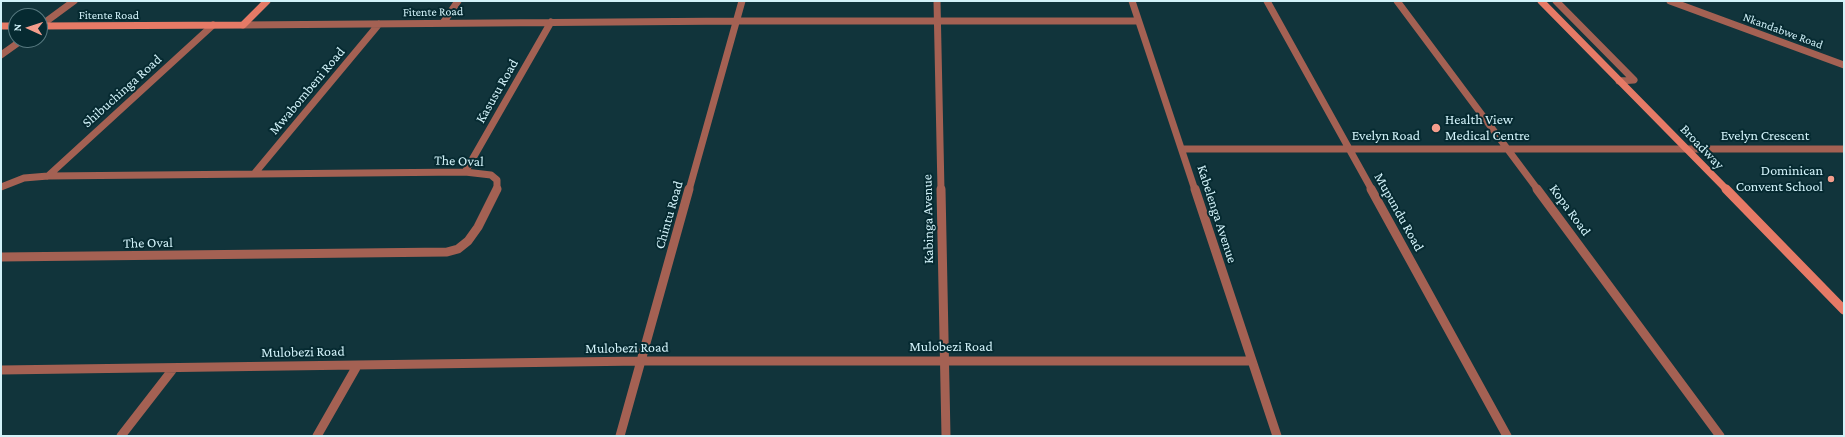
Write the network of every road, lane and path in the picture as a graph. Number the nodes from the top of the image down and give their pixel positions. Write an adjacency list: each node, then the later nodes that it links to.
1 (74, 1): 12 (street)
2 (267, 1): 20 (main road)
3 (458, 1): 17 (street)
4 (742, 1): 14 (street, Chintu Road)
5 (937, 1): 13 (street, Kabinga Avenue)
6 (1132, 1): 15 (street, Kabelenga Avenue)
7 (1267, 1): 29 (street, Mupundu Road)
8 (1397, 1): 30 (street, Kopa Road)
9 (1541, 1): 22 (main road, Broadway)
10 (1556, 1): 23 (street)
11 (1670, 1): 26 (street, Nkandabwe Road)
12 (48, 20)
13 (937, 20): 14 (street, Fitente Road); 15 (street, Fitente Road); 40 (street, Kabinga Avenue)
14 (737, 21): 16 (street, Fitente Road); 39 (street, Chintu Road)
15 (1138, 21): 28 (street, Kabelenga Avenue)
16 (551, 22): 17 (street, Fitente Road); 33 (street, Kasusu Road)
17 (443, 23): 18 (street, Fitente Road)
18 (379, 24): 20 (street, Fitente Road); 34 (street, Mwabombeni Road)
19 (213, 25): 20 (main road, Fitente Road); 21 (main road, Fitente Road); 35 (street, Shibuchinga Road)
20 (243, 25)
21 (48, 26)
22 (1586, 47): 23 (street); 27 (main road, Broadway)
23 (1601, 47): 27 (street)
24 (11, 48): 25 (street)
25 (1, 55)
26 (1844, 65)
27 (1619, 81): 31 (main road, Broadway)
28 (1182, 149): 29 (street, Evelyn Road); 41 (street, Kabelenga Avenue)
29 (1349, 149): 30 (street, Evelyn Road); 50 (street, Mupundu Road)
30 (1508, 149): 31 (street, Evelyn Road); 51 (street, Kopa Road)
31 (1686, 149): 32 (street, Evelyn Crescent); 38 (main road, Broadway)
32 (1844, 149)
33 (465, 172): 34 (street, The Oval); 37 (street, The Oval)
34 (254, 174): 35 (street, The Oval)
35 (48, 176): 36 (street, The Oval)
36 (1, 186)
37 (1, 257)
38 (1844, 310)
39 (641, 361): 40 (street, Mulobezi Road); 42 (street, Mulobezi Road); 47 (street, Chintu Road)
40 (944, 361): 41 (street, Mulobezi Road); 48 (street, Kabinga Avenue)
41 (1252, 361): 49 (street, Kabelenga Avenue)
42 (358, 366): 43 (street, Mulobezi Road); 46 (street)
43 (173, 368): 44 (street, Mulobezi Road); 45 (street)
44 (1, 370)
45 (121, 436)
46 (317, 436)
47 (620, 436)
48 (946, 436)
49 (1277, 436)
50 (1507, 436)
51 (1720, 436)

